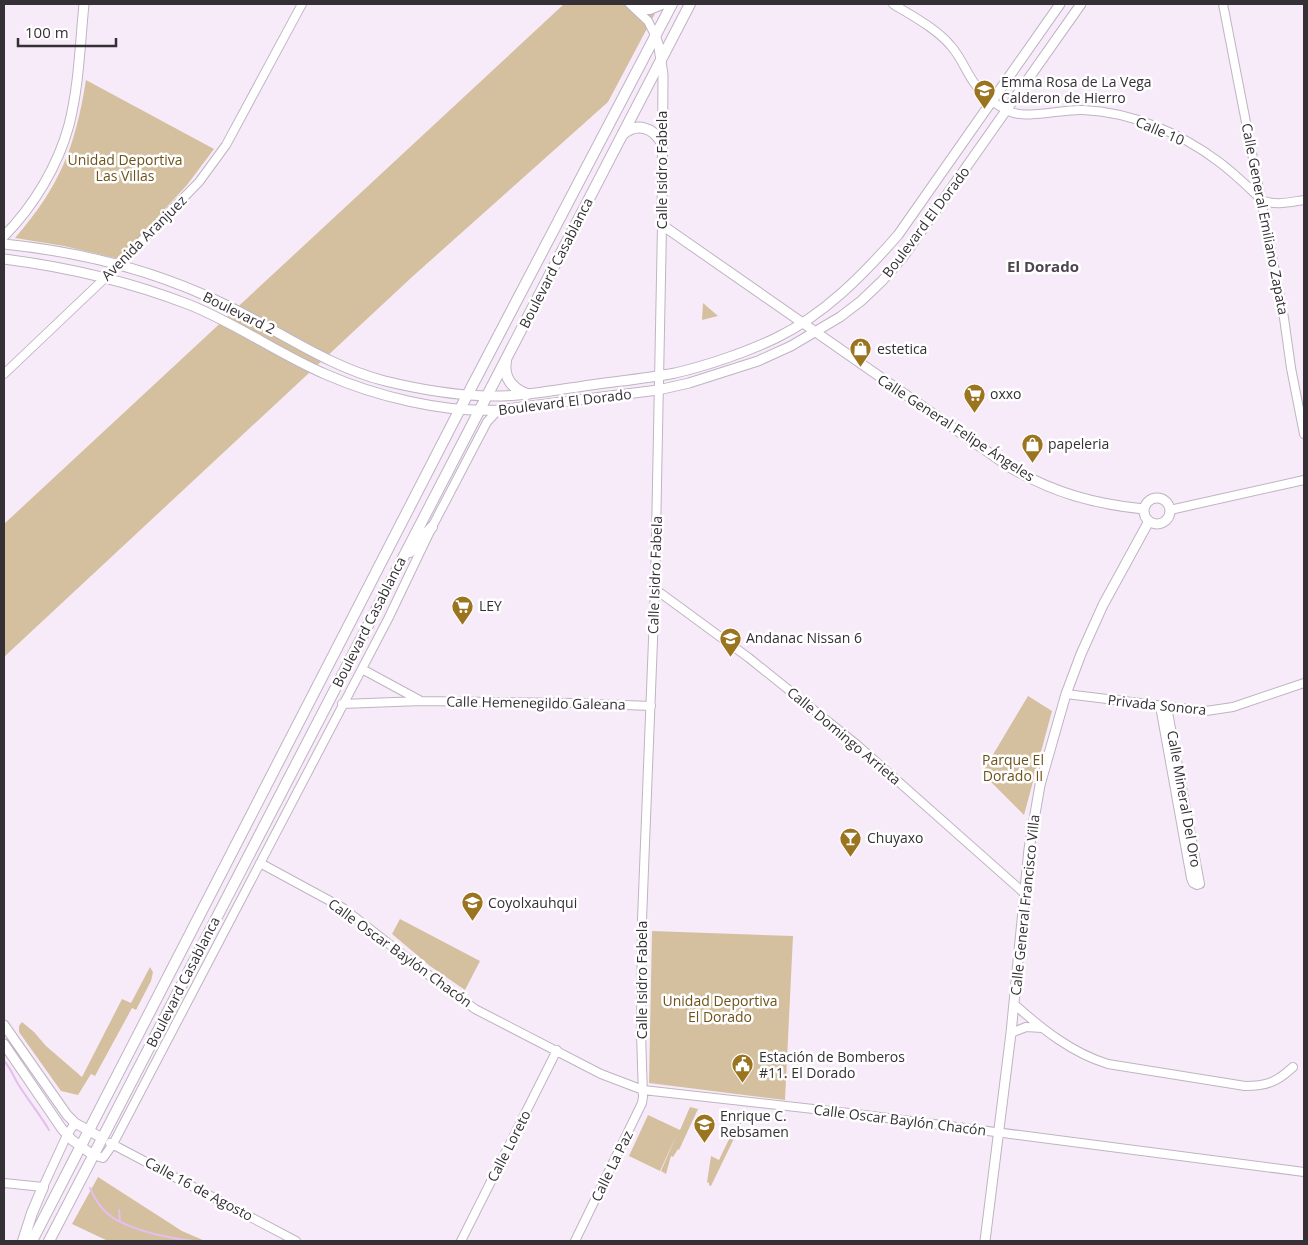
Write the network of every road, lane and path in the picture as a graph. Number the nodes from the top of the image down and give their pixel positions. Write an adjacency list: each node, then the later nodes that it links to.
1 (84, 4): 20 (main road)
2 (302, 4): 23 (street, Avenida Aranjuez)
3 (662, 4): 10 (main road)
4 (672, 4): 11 (main road, Boulevard Casablanca)
5 (690, 4): 12 (main road, Boulevard Casablanca)
6 (893, 4): 13 (street, Calle 10)
7 (1060, 4): 13 (main road, Boulevard El Dorado)
8 (1080, 4): 14 (main road, Boulevard El Dorado)
9 (1223, 4): 17 (street, Calle General Emiliano Zapata)
10 (633, 7): 11 (street)
11 (655, 35): 12 (main road, Calle Isidro Fabela); 31 (main road, Boulevard Casablanca)
12 (661, 61): 15 (main road, Boulevard Casablanca); 16 (main road, Calle Isidro Fabela)
13 (992, 100): 14 (street, Calle 10); 25 (main road, Boulevard El Dorado)
14 (1007, 110): 17 (street, Calle 10); 26 (main road, Boulevard El Dorado)
15 (622, 136): 16 (main road); 27 (main road, Boulevard Casablanca)
16 (662, 144): 19 (main road, Calle Isidro Fabela)
17 (1262, 200): 18 (street); 37 (street, Calle General Emiliano Zapata)
18 (1304, 200)
19 (662, 225): 25 (main road, Calle General Felipe Ángeles); 29 (street, Calle Isidro Fabela)
20 (4, 236)
21 (4, 244): 23 (main road, Boulevard 2)
22 (4, 259): 24 (main road, Boulevard 2)
23 (118, 265): 24 (street, Avenida Aranjuez); 31 (main road, Boulevard 2)
24 (105, 278): 28 (street, Avenida Aranjuez); 34 (main road, Boulevard 2)
25 (801, 323): 26 (main road, Calle General Felipe Ángeles); 29 (main road, Boulevard El Dorado)
26 (815, 333): 30 (main road, Boulevard El Dorado); 39 (main road, Calle General Felipe Ángeles)
27 (508, 355): 32 (main road); 33 (main road, Boulevard Casablanca)
28 (4, 374)
29 (659, 376): 30 (street, Calle Isidro Fabela); 32 (main road, Boulevard El Dorado)
30 (658, 390): 35 (main road, Boulevard El Dorado); 44 (street, Calle Isidro Fabela)
31 (468, 394): 33 (main road, Boulevard 2); 34 (main road, Boulevard Casablanca)
32 (528, 394): 33 (main road, Boulevard El Dorado)
33 (486, 396): 36 (main road, Boulevard Casablanca)
34 (460, 409): 36 (main road, Boulevard 2); 63 (main road, Boulevard Casablanca)
35 (498, 410): 36 (main road, Boulevard El Dorado); 42 (street)
36 (478, 411): 43 (main road, Boulevard Casablanca)
37 (1304, 434)
38 (1304, 480): 40 (street)
39 (1144, 509): 40 (main road); 41 (main road)
40 (1170, 510): 41 (main road)
41 (1149, 521): 47 (main road, Calle General Francisco Villa)
42 (432, 527): 43 (main road); 45 (street)
43 (400, 564): 66 (main road, Boulevard Casablanca)
44 (655, 588): 50 (street, Calle Isidro Fabela); 53 (street, Calle Domingo Arrieta)
45 (362, 669): 48 (street, Calle Hemenegildo Galeana); 49 (street)
46 (1304, 683): 51 (street, Privada Sonora)
47 (1066, 694): 51 (street, Privada Sonora); 53 (main road, Calle General Francisco Villa)
48 (421, 701): 49 (street, Calle Hemenegildo Galeana); 50 (street, Calle Hemenegildo Galeana)
49 (342, 704): 52 (street)
50 (651, 706): 61 (street, Calle Isidro Fabela)
51 (1164, 707): 51 (street, Calle Mineral Del Oro)
52 (260, 863): 59 (street, Calle Oscar Baylón Chacón); 67 (street)
53 (1024, 893): 54 (main road, Calle General Francisco Villa)
54 (1014, 1004): 56 (street); 57 (main road, Calle General Francisco Villa)
55 (4, 1026): 62 (main road)
56 (1042, 1028): 57 (street); 60 (street)
57 (1011, 1033): 64 (main road, Calle General Francisco Villa)
58 (4, 1044): 65 (main road)
59 (557, 1050): 61 (street, Calle Oscar Baylón Chacón); 77 (street, Calle Loreto)
60 (1293, 1067)
61 (643, 1090): 64 (street, Calle Oscar Baylón Chacón); 78 (street, Calle La Paz)
62 (75, 1123): 63 (main road); 65 (street)
63 (88, 1131): 66 (main road); 68 (main road, Boulevard Casablanca)
64 (1000, 1133): 70 (street, Calle Oscar Baylón Chacón); 79 (main road, Calle General Francisco Villa)
65 (67, 1135): 68 (main road); 72 (street)
66 (102, 1138): 67 (street, Calle 16 de Agosto); 69 (main road, Boulevard Casablanca)
67 (113, 1144): 69 (street); 76 (street, Calle 16 de Agosto)
68 (80, 1146): 69 (main road); 74 (main road, Boulevard Casablanca)
69 (93, 1155): 75 (main road, Boulevard Casablanca)
70 (1304, 1172)
71 (4, 1183): 72 (street)
72 (44, 1187): 73 (main road)
73 (23, 1241)
74 (32, 1241)
75 (49, 1241)
76 (296, 1241)
77 (461, 1241)
78 (575, 1241)
79 (985, 1241)

